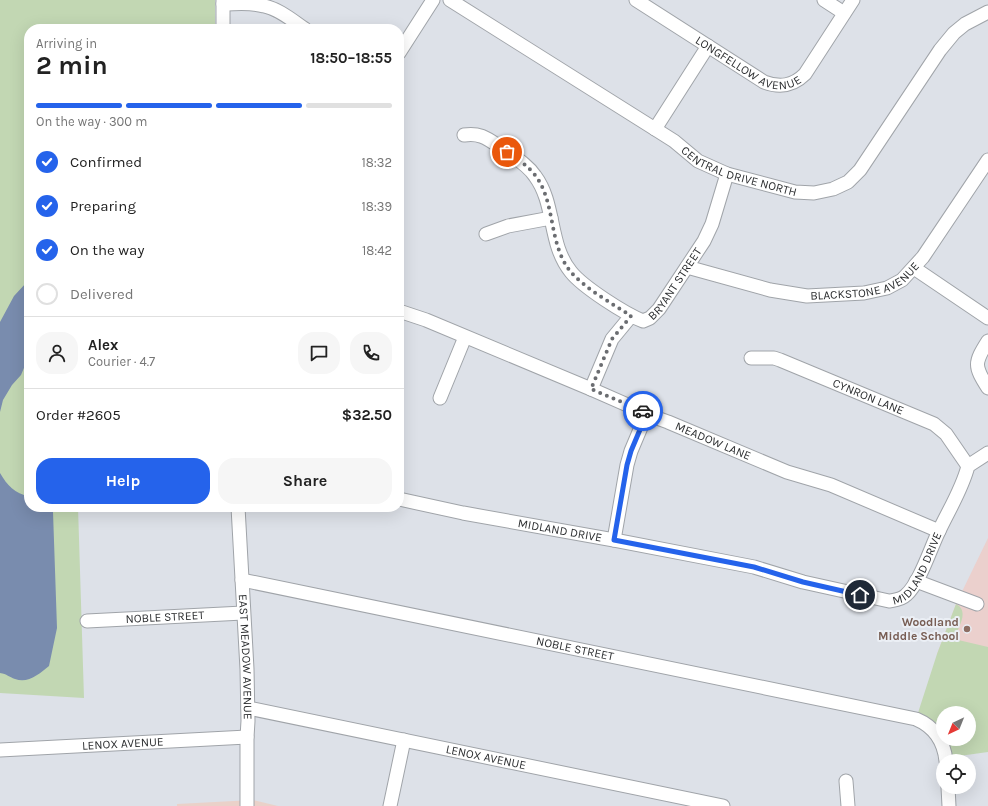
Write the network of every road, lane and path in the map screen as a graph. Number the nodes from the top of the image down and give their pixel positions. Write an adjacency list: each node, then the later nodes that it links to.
1 (433, 0): 11 (street)
2 (450, 0): 13 (street, CENTRAL DRIVE NORTH)
3 (636, 0): 12 (street, LONGFELLOW AVENUE)
4 (824, 0): 8 (street)
5 (853, 0): 8 (street, LONGFELLOW AVENUE)
6 (223, 2): 9 (street); 10 (street)
7 (988, 12): 16 (street, CENTRAL DRIVE NORTH)
8 (844, 13): 12 (street, LONGFELLOW AVENUE)
9 (223, 24)
10 (297, 24)
11 (404, 45)
12 (708, 46): 13 (street)
13 (655, 129): 16 (street, CENTRAL DRIVE NORTH)
14 (464, 135): 17 (street)
15 (988, 160): 20 (street, BLACKSTONE AVENUE)
16 (727, 174): 19 (street, BRYANT STREET)
17 (550, 218): 18 (street); 22 (street)
18 (486, 234)
19 (687, 267): 20 (street, BLACKSTONE AVENUE); 22 (street, BRYANT STREET)
20 (914, 268): 23 (street)
21 (404, 313): 24 (street, MEADOW LANE)
22 (631, 316): 28 (street, BRYANT STREET)
23 (988, 318)
24 (465, 337): 28 (street, MEADOW LANE); 29 (street)
25 (988, 341): 27 (street)
26 (751, 358): 32 (street, CYNRON LANE)
27 (988, 388)
28 (591, 389): 30 (street, MEADOW LANE)
29 (440, 398)
30 (647, 413): 35 (street, MEADOW LANE); 36 (street)
31 (988, 453): 32 (street)
32 (968, 466): 35 (street, MIDLAND DRIVE)
33 (404, 500): 36 (street, MIDLAND DRIVE)
34 (238, 512): 37 (street, EAST MEADOW AVENUE)
35 (939, 531): 38 (street, MIDLAND DRIVE)
36 (614, 540): 38 (street, MIDLAND DRIVE)
37 (242, 580): 40 (street, EAST MEADOW AVENUE); 46 (street, NOBLE STREET)
38 (916, 581): 39 (street)
39 (977, 604)
40 (243, 613): 41 (street, NOBLE STREET); 42 (street, EAST MEADOW AVENUE)
41 (87, 621)
42 (248, 708): 43 (street, EAST MEADOW AVENUE); 44 (street, LENOX AVENUE)
43 (247, 737): 45 (street, LENOX AVENUE); 49 (street, EAST MEADOW AVENUE)
44 (404, 740): 50 (street); 51 (street, LENOX AVENUE)
45 (0, 750)
46 (945, 754)
47 (846, 781): 52 (street)
48 (948, 794): 53 (street)
49 (247, 806)
50 (390, 806)
51 (723, 806)
52 (848, 806)
53 (949, 806)

